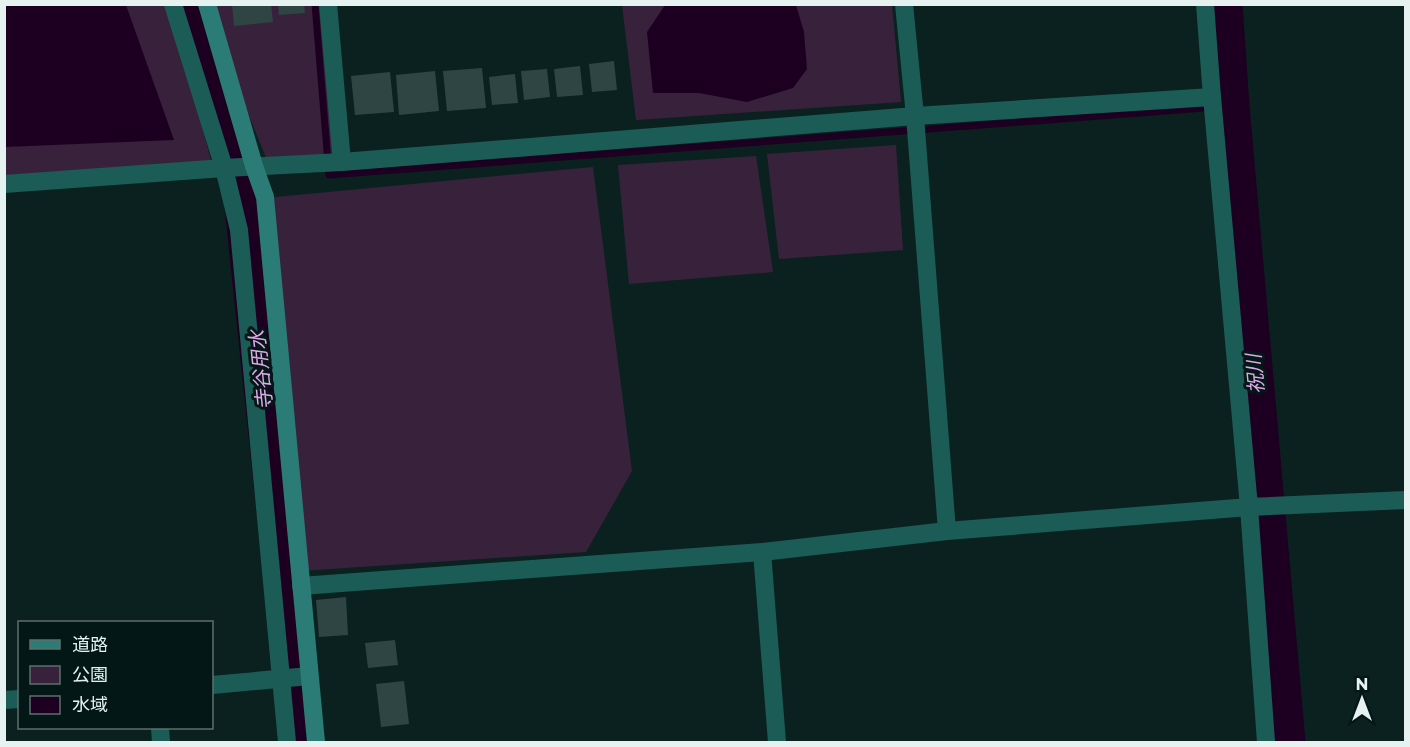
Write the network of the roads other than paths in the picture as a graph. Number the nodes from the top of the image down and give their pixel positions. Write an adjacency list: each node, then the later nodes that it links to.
1 (173, 4): 9 (street)
2 (207, 4): 9 (street)
3 (328, 4): 8 (street)
4 (904, 4): 7 (street)
5 (1205, 4): 6 (street)
6 (1212, 97): 7 (street); 12 (street)
7 (915, 116): 8 (street); 13 (street)
8 (341, 162): 9 (street)
9 (239, 167): 10 (street); 15 (street); 17 (street)
10 (4, 184)
11 (1406, 501): 12 (street)
12 (1249, 507): 13 (street); 22 (street)
13 (947, 531): 14 (street)
14 (762, 552): 15 (street); 21 (street)
15 (301, 586): 16 (street)
16 (309, 676): 17 (street); 20 (street)
17 (282, 679): 18 (street); 19 (street)
18 (213, 686)
19 (287, 742)
20 (316, 742)
21 (777, 742)
22 (1266, 742)

